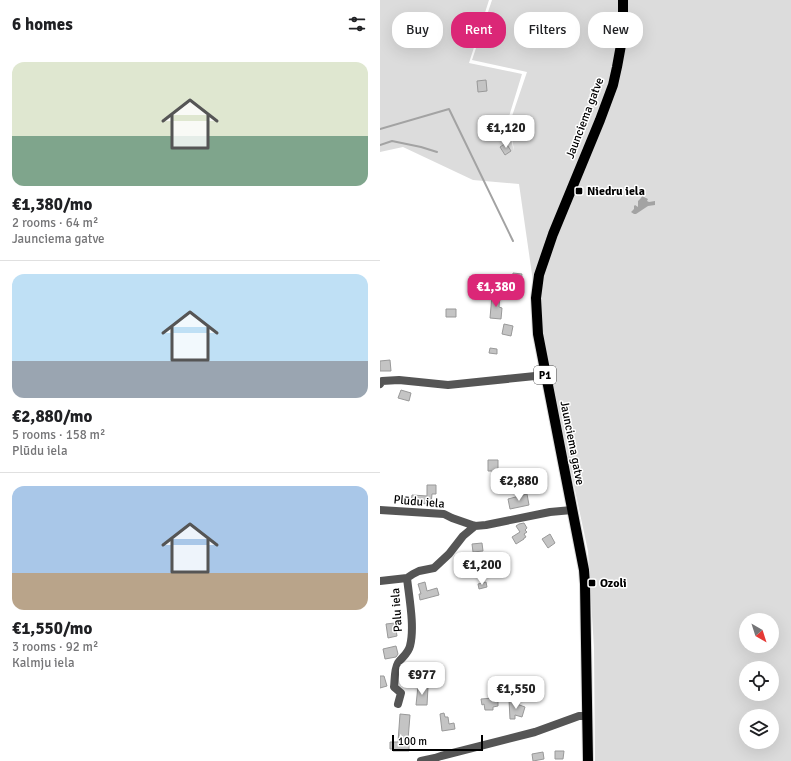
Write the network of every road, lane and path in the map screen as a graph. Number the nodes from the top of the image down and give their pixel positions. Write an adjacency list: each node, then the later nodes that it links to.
1 (623, 0): 2 (main road, Jaunciema gatve / P1)
2 (545, 375): 3 (street); 5 (main road, Jaunciema gatve / P1)
3 (380, 384)
4 (380, 510): 6 (street, Plūdu iela)
5 (572, 510): 6 (street, Plūdu iela); 10 (main road, Jaunciema gatve / P1)
6 (475, 526): 7 (street)
7 (407, 578): 8 (street); 9 (street, Palu iela)
8 (380, 582)
9 (398, 704)
10 (588, 716): 11 (street); 13 (main road, Jaunciema gatve / P1)
11 (434, 760): 12 (street)
12 (421, 761)
13 (588, 761)

